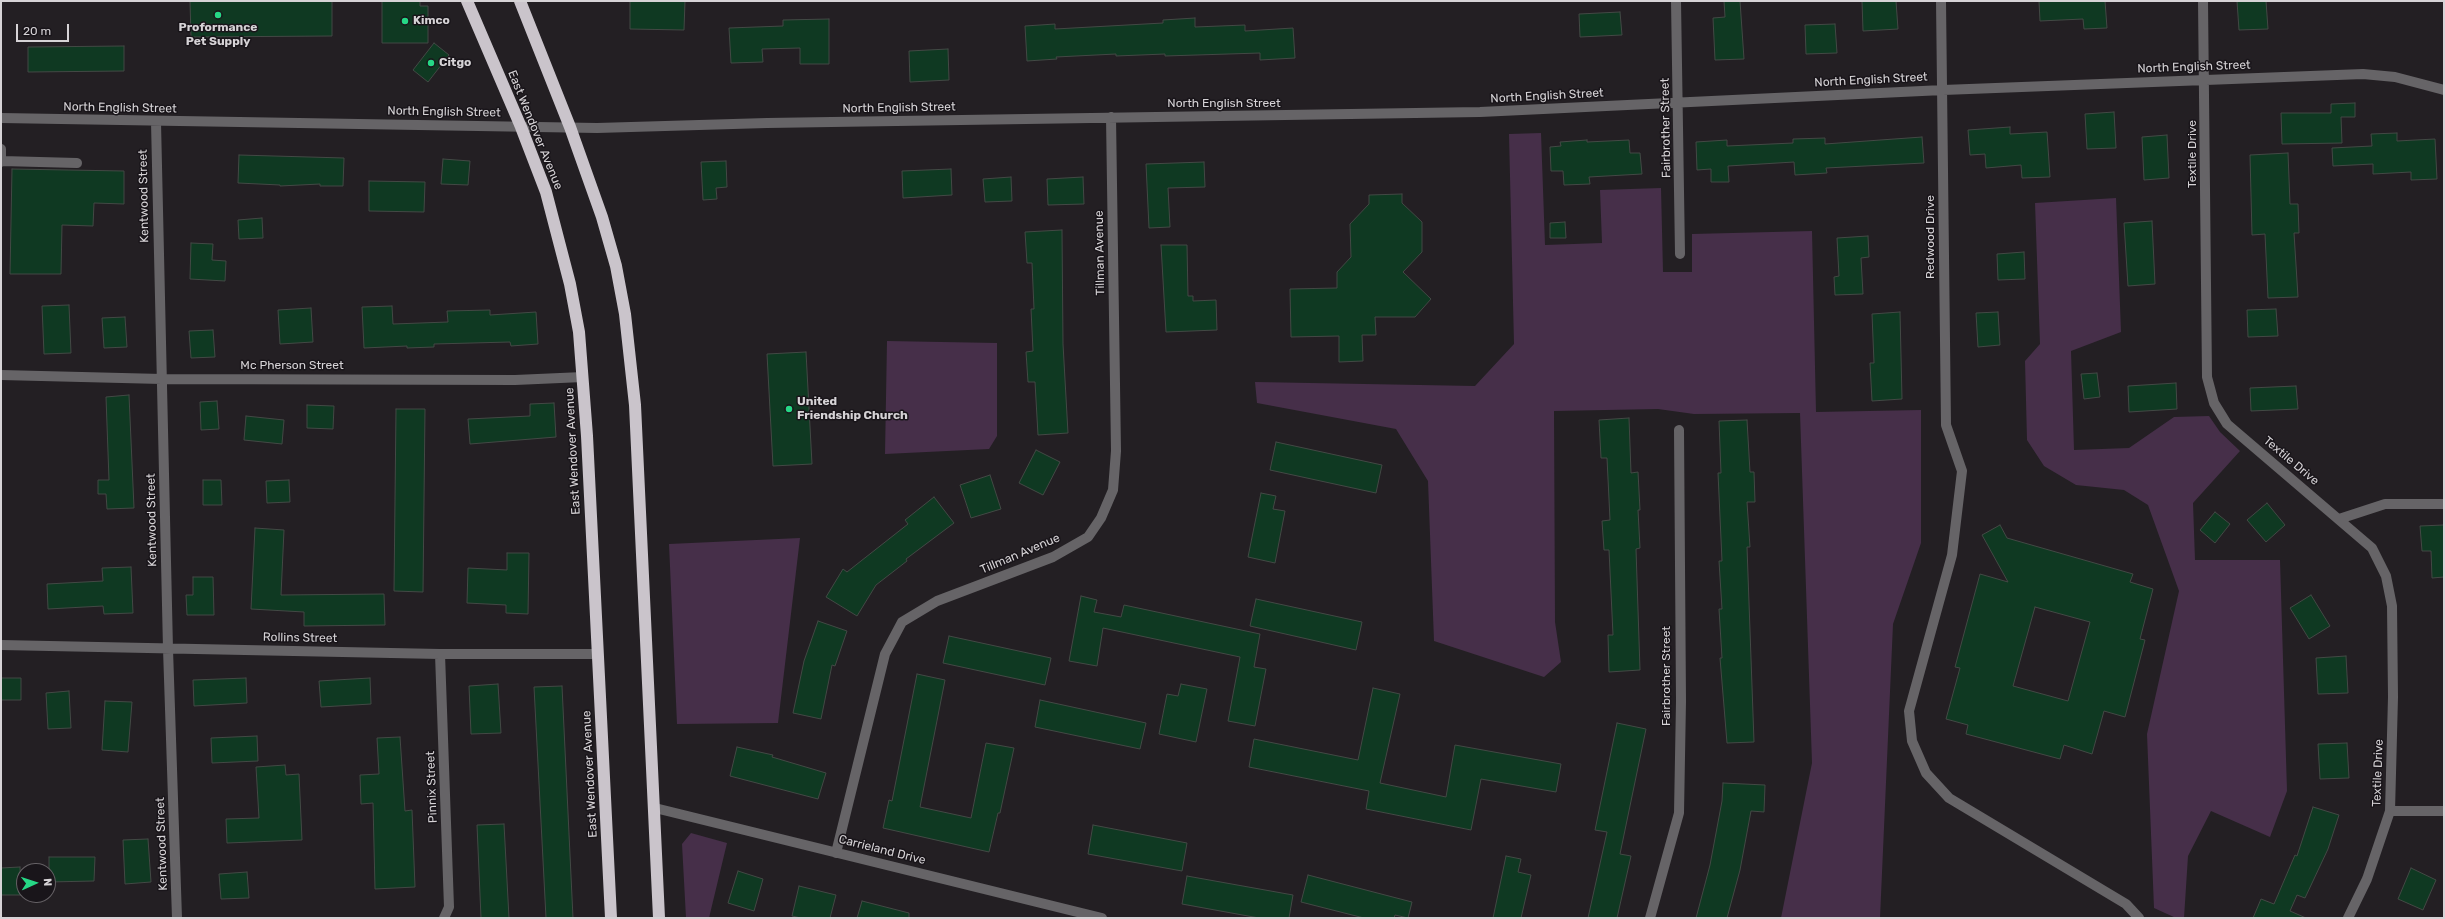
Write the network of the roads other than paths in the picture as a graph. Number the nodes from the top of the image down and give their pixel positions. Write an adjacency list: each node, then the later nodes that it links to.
1 (468, 1): 13 (highway, East Wendover Avenue)
2 (520, 1): 14 (highway)
3 (1676, 1): 9 (street, Fairbrother Street)
4 (1941, 1): 7 (street, Redwood Drive)
5 (2203, 1): 6 (street, Textile Drive)
6 (2205, 79): 7 (street, North English Street); 8 (street, North English Street); 24 (street, Textile Drive)
7 (1943, 90): 9 (street, North English Street); 39 (street, Redwood Drive)
8 (2444, 90)
9 (1679, 102): 10 (street, North English Street); 18 (street, Fairbrother Street)
10 (1111, 117): 14 (street, North English Street); 32 (street, Tillman Avenue)
11 (1, 118): 12 (street, North English Street)
12 (156, 122): 13 (street, North English Street); 21 (street, Kentwood Street)
13 (521, 127): 14 (street, North English Street); 20 (highway, East Wendover Avenue)
14 (570, 127): 29 (highway)
15 (1, 149): 16 (street)
16 (2, 161): 17 (street)
17 (77, 163)
18 (1680, 254)
19 (1, 375): 21 (street, Mc Pherson Street)
20 (583, 377): 21 (street, Mc Pherson Street); 28 (highway, East Wendover Avenue)
21 (162, 379): 26 (street, Kentwood Street)
22 (1679, 430): 38 (street, Fairbrother Street)
23 (2444, 504): 24 (street)
24 (2339, 519): 30 (street, Textile Drive)
25 (1, 645): 26 (street, Rollins Street)
26 (168, 649): 27 (street, Rollins Street); 33 (street, Kentwood Street)
27 (440, 654): 28 (street, Rollins Street); 34 (street, Pinnix Street)
28 (598, 654): 35 (highway, East Wendover Avenue)
29 (655, 808): 32 (street, Carrieland Drive); 36 (highway)
30 (2390, 811): 31 (street); 40 (street, Textile Drive)
31 (2444, 811)
32 (836, 853): 37 (street, Carrieland Drive)
33 (177, 918)
34 (444, 918)
35 (611, 918)
36 (660, 918)
37 (1102, 918)
38 (1650, 918)
39 (2139, 918)
40 (2348, 918)

